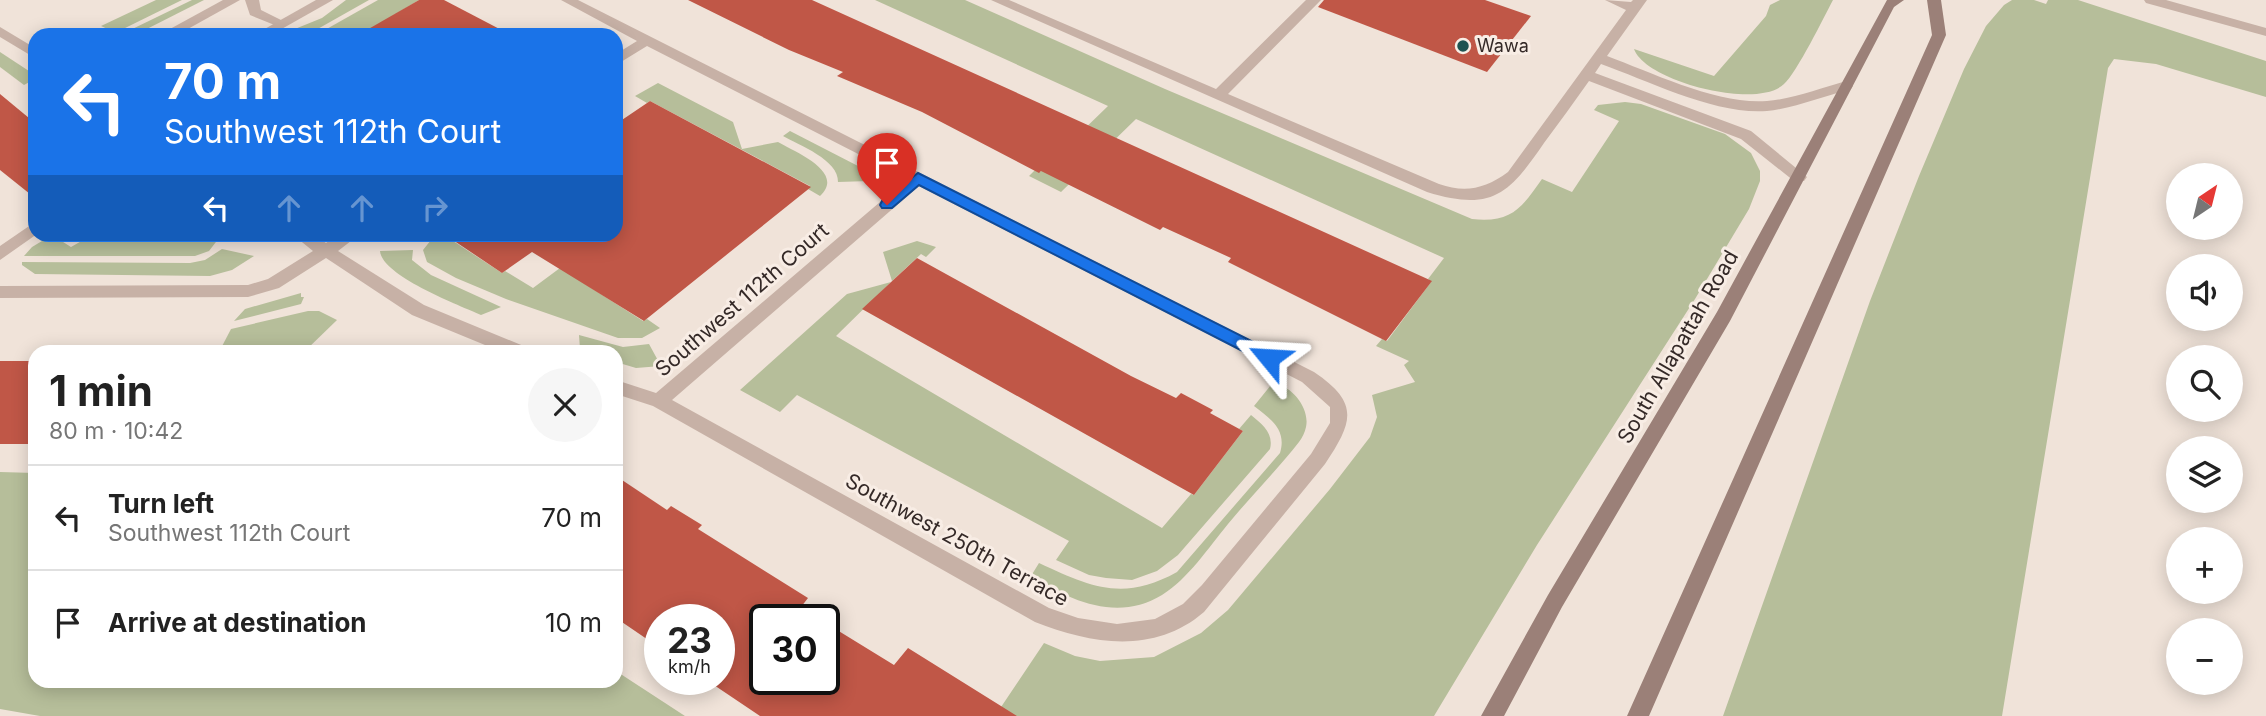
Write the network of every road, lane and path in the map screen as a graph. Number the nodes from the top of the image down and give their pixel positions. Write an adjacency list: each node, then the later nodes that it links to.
1 (233, 0): 14 (street)
2 (252, 0): 13 (street)
3 (326, 0): 13 (street)
4 (568, 0): 19 (street)
5 (998, 0): 25 (street)
6 (1314, 0): 25 (street)
7 (1612, 0): 11 (street)
8 (1896, 0): 24 (main road, South Allapattah Road)
9 (1934, 0): 38 (main road)
10 (2151, 0): 12 (street)
11 (1637, 4): 22 (street)
12 (2205, 16): 17 (street); 18 (street)
13 (282, 24): 15 (street)
14 (179, 28)
15 (274, 28)
16 (0, 31): 20 (street)
17 (2266, 32)
18 (2266, 39)
19 (647, 40): 21 (street); 27 (street)
20 (28, 49)
21 (623, 56)
22 (1599, 58): 23 (street); 24 (street)
23 (1586, 75): 25 (street); 26 (street)
24 (1846, 86): 26 (main road, South Allapattah Road)
25 (1218, 94)
26 (1799, 177): 37 (main road, South Allapattah Road)
27 (918, 178): 36 (street, Southwest 112th Court); 36 (street, Southwest 250th Terrace)
28 (28, 233): 32 (street)
29 (311, 242): 31 (street)
30 (339, 242): 31 (street)
31 (324, 251): 33 (street); 34 (street)
32 (0, 254)
33 (0, 292)
34 (503, 345)
35 (623, 389): 36 (street, Southwest 250th Terrace)
36 (659, 401)
37 (1492, 716)
38 (1638, 716)

